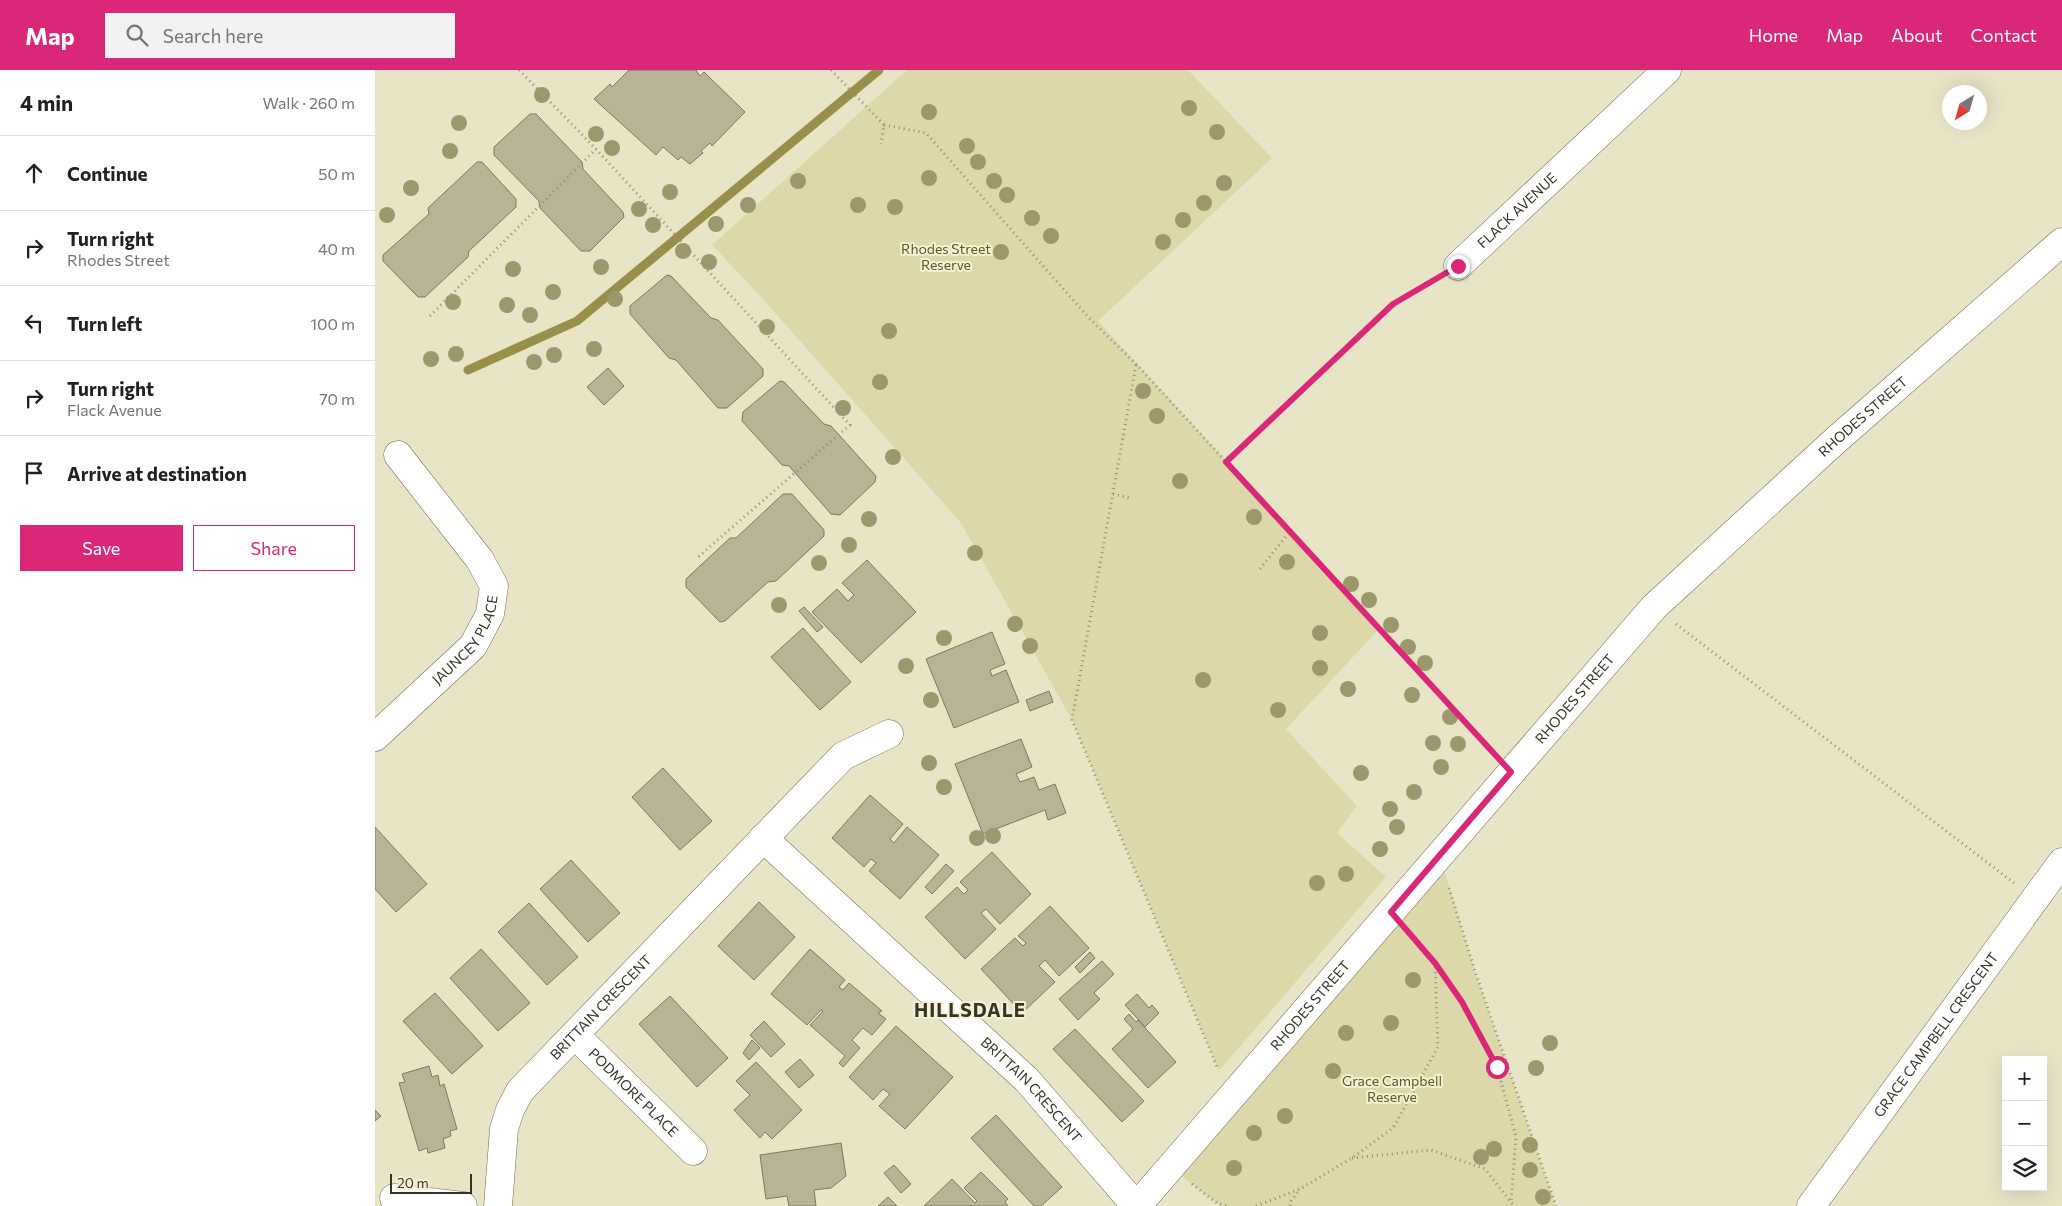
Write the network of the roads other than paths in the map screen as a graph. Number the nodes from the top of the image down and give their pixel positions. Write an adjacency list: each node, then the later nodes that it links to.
1 (1667, 70): 3 (street, FLACK AVENUE)
2 (2062, 242): 14 (street, RHODES STREET)
3 (1458, 266)
4 (398, 455): 6 (street, JAUNCEY PLACE)
5 (889, 734): 7 (street, BRITTAIN CRESCENT)
6 (375, 737)
7 (763, 838): 9 (street, BRITTAIN CRESCENT); 14 (street, BRITTAIN CRESCENT)
8 (2062, 862): 15 (street, GRACE CAMPBELL CRESCENT)
9 (575, 1035): 10 (street, PODMORE PLACE); 13 (street, BRITTAIN CRESCENT)
10 (693, 1151)
11 (394, 1198): 12 (street)
12 (463, 1206)
13 (498, 1206)
14 (1137, 1206)
15 (1811, 1206)

